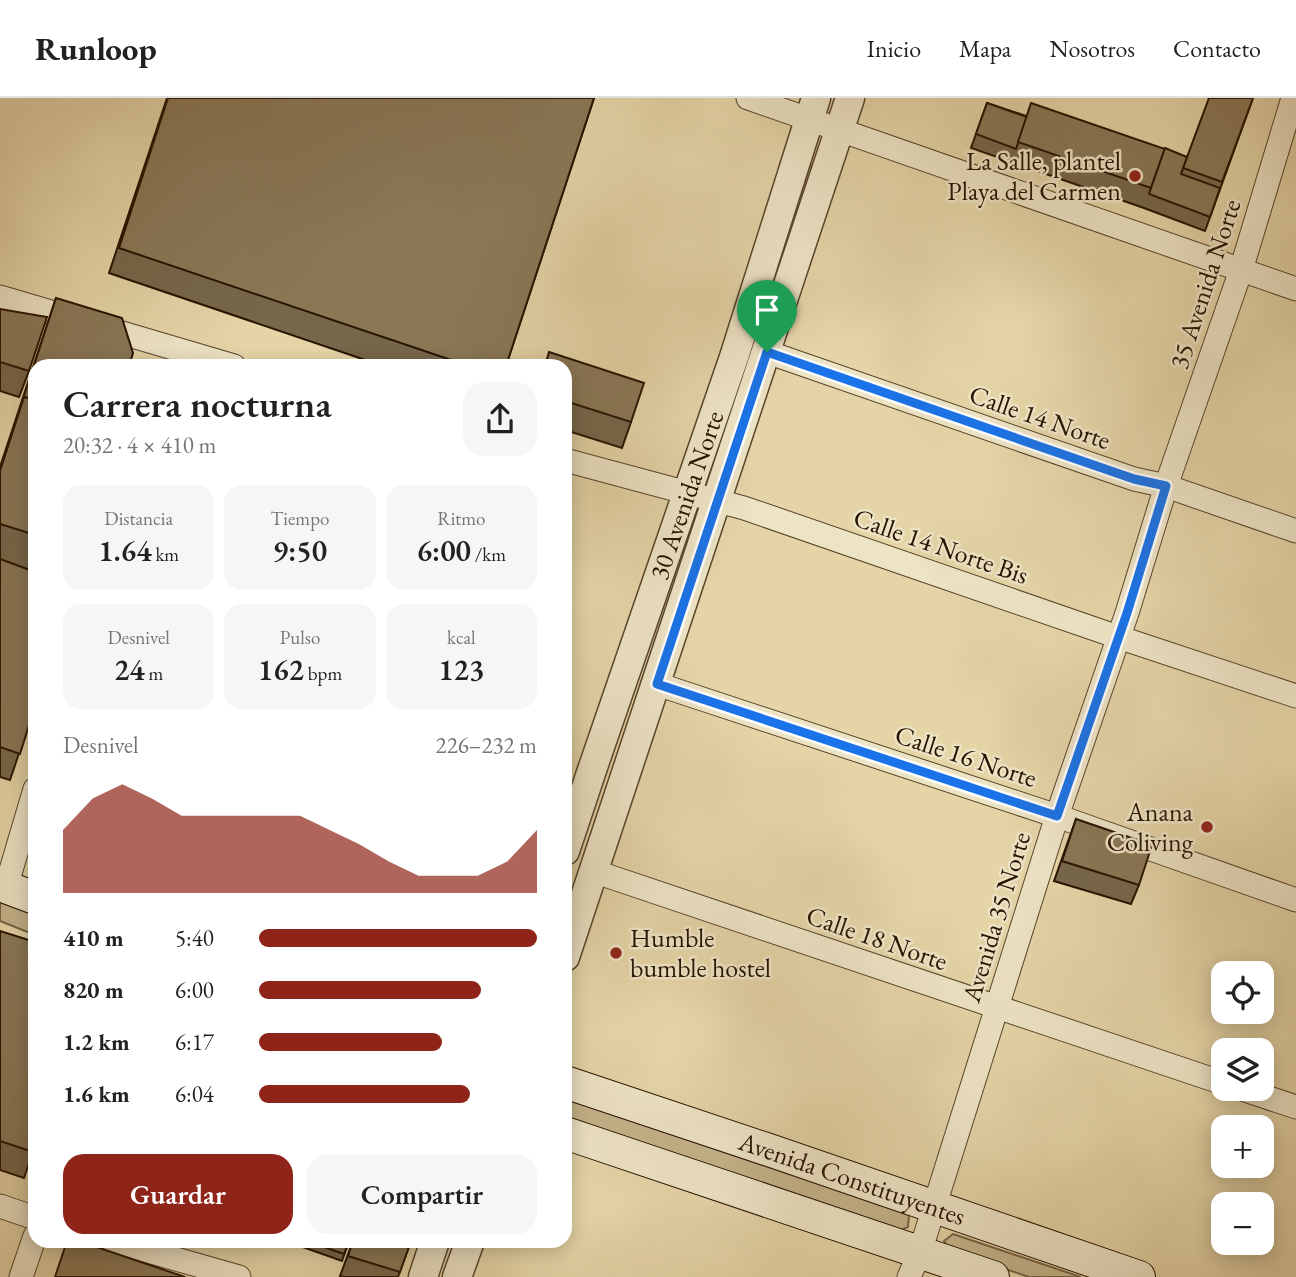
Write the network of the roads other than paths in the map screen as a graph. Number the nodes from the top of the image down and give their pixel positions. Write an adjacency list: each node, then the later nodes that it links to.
1 (748, 98): 4 (street)
2 (850, 98): 5 (street, 30 Avenida Norte)
3 (1293, 98): 6 (street, 35 Avenida Norte)
4 (812, 108): 5 (street); 13 (street, 30 Avenida Norte)
5 (839, 130): 6 (street); 9 (street, 30 Avenida Norte)
6 (1241, 270): 7 (street); 12 (street, 35 Avenida Norte)
7 (1296, 289)
8 (0, 297): 10 (street)
9 (767, 352): 12 (street, Calle 14 Norte); 14 (street, 30 Avenida Norte)
10 (176, 358)
11 (572, 462): 13 (street, Calle 14 Norte Bis)
12 (1166, 486): 15 (street, Calle 14 Norte); 16 (street, Avenida 35 Norte)
13 (688, 493): 14 (street, Calle 14 Norte Bis); 21 (street, 30 Avenida Norte)
14 (717, 499): 16 (street, Calle 14 Norte Bis); 17 (street, 30 Avenida Norte)
15 (1296, 531)
16 (1118, 637): 18 (street, Calle 14 Norte Bis); 20 (street, Avenida 35 Norte)
17 (657, 684): 20 (street, Calle 16 Norte); 22 (street, 30 Avenida Norte)
18 (1296, 696)
19 (28, 810): 23 (street)
20 (1057, 816): 25 (street, Calle 16 Norte); 27 (street, Avenida 35 Norte)
21 (572, 830)
22 (593, 872): 26 (street, 30 Avenida Norte); 27 (street, Calle 18 Norte)
23 (3, 886): 24 (main road)
24 (28, 895)
25 (1296, 900)
26 (572, 936)
27 (997, 1008): 28 (street, Calle 18 Norte); 34 (street, Avenida 35 Norte)
28 (1211, 1079)
29 (572, 1085): 34 (main road, Avenida Constituyentes)
30 (1274, 1100): 31 (street)
31 (1296, 1107)
32 (572, 1136): 40 (main road, Avenida Constituyentes)
33 (0, 1206): 35 (street)
34 (934, 1206): 40 (street); 46 (main road, Avenida Constituyentes)
35 (28, 1216)
36 (31, 1248): 41 (street)
37 (138, 1248): 42 (street)
38 (433, 1248): 43 (street)
39 (467, 1248): 44 (street)
40 (915, 1265): 45 (main road, Avenida Constituyentes)
41 (21, 1277)
42 (239, 1277)
43 (423, 1277)
44 (457, 1277)
45 (993, 1277)
46 (1139, 1277)

